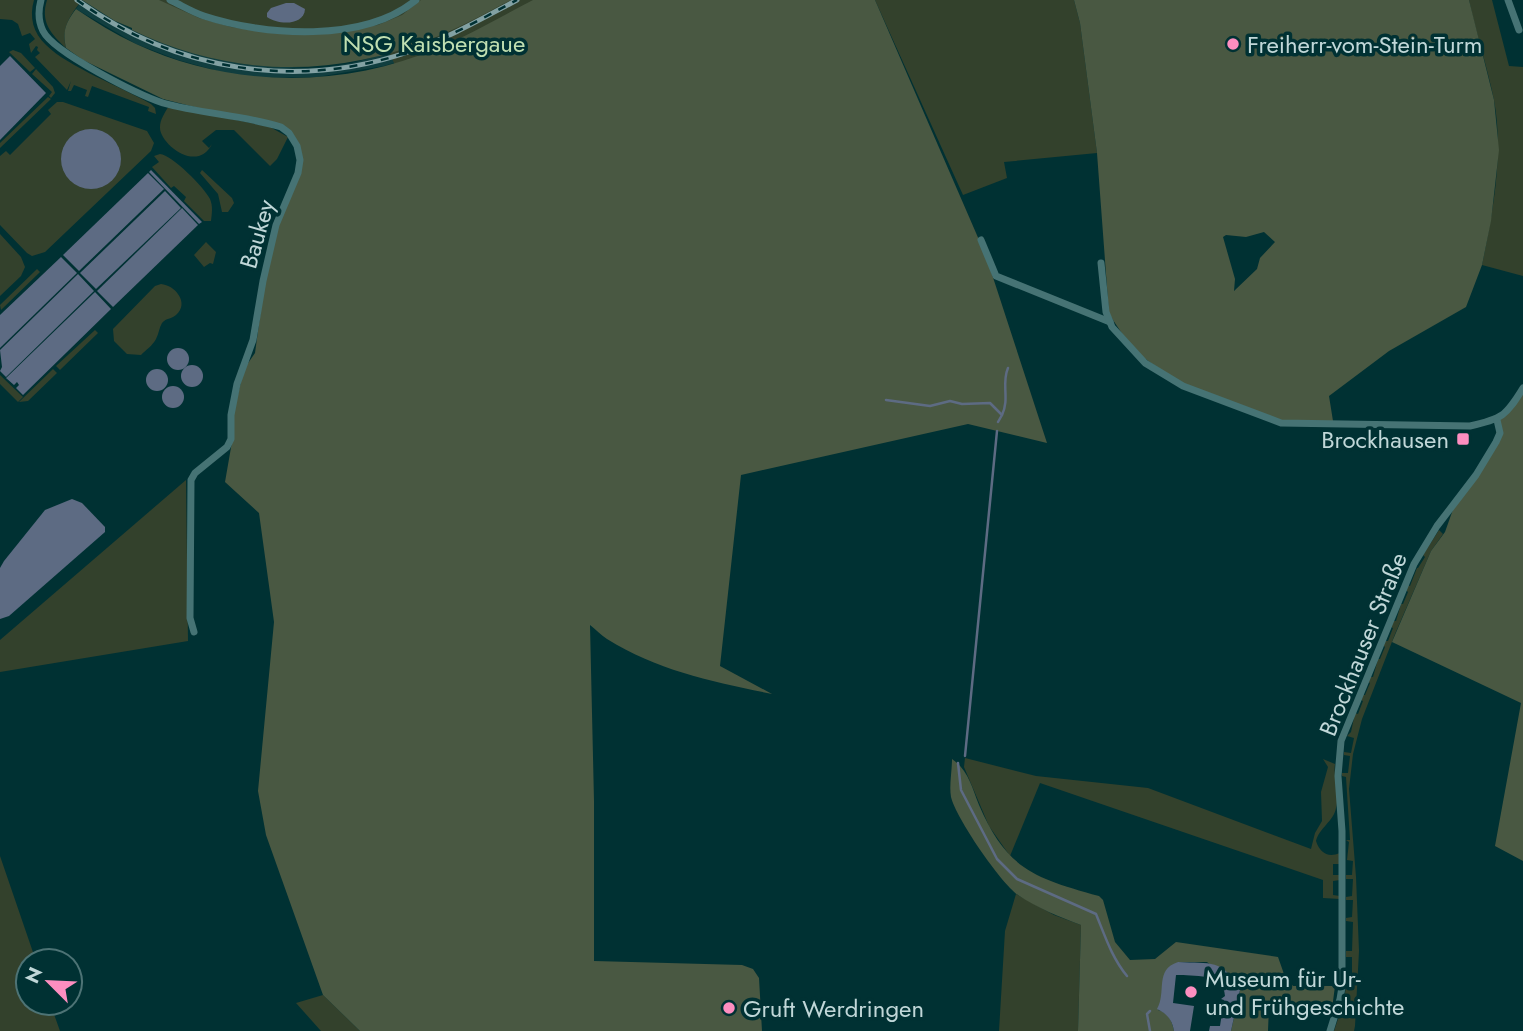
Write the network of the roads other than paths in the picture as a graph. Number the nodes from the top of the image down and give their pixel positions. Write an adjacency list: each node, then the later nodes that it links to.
1 (41, 0): 11 (street, Baukey)
2 (170, 0): 3 (street)
3 (416, 0)
4 (1508, 0): 5 (street)
5 (1519, 30)
6 (981, 240): 8 (street)
7 (1101, 263): 8 (street)
8 (1110, 322): 10 (street)
9 (1523, 388): 10 (street)
10 (1497, 420): 12 (street, Brockhauser Straße)
11 (194, 632)
12 (1330, 1031)

